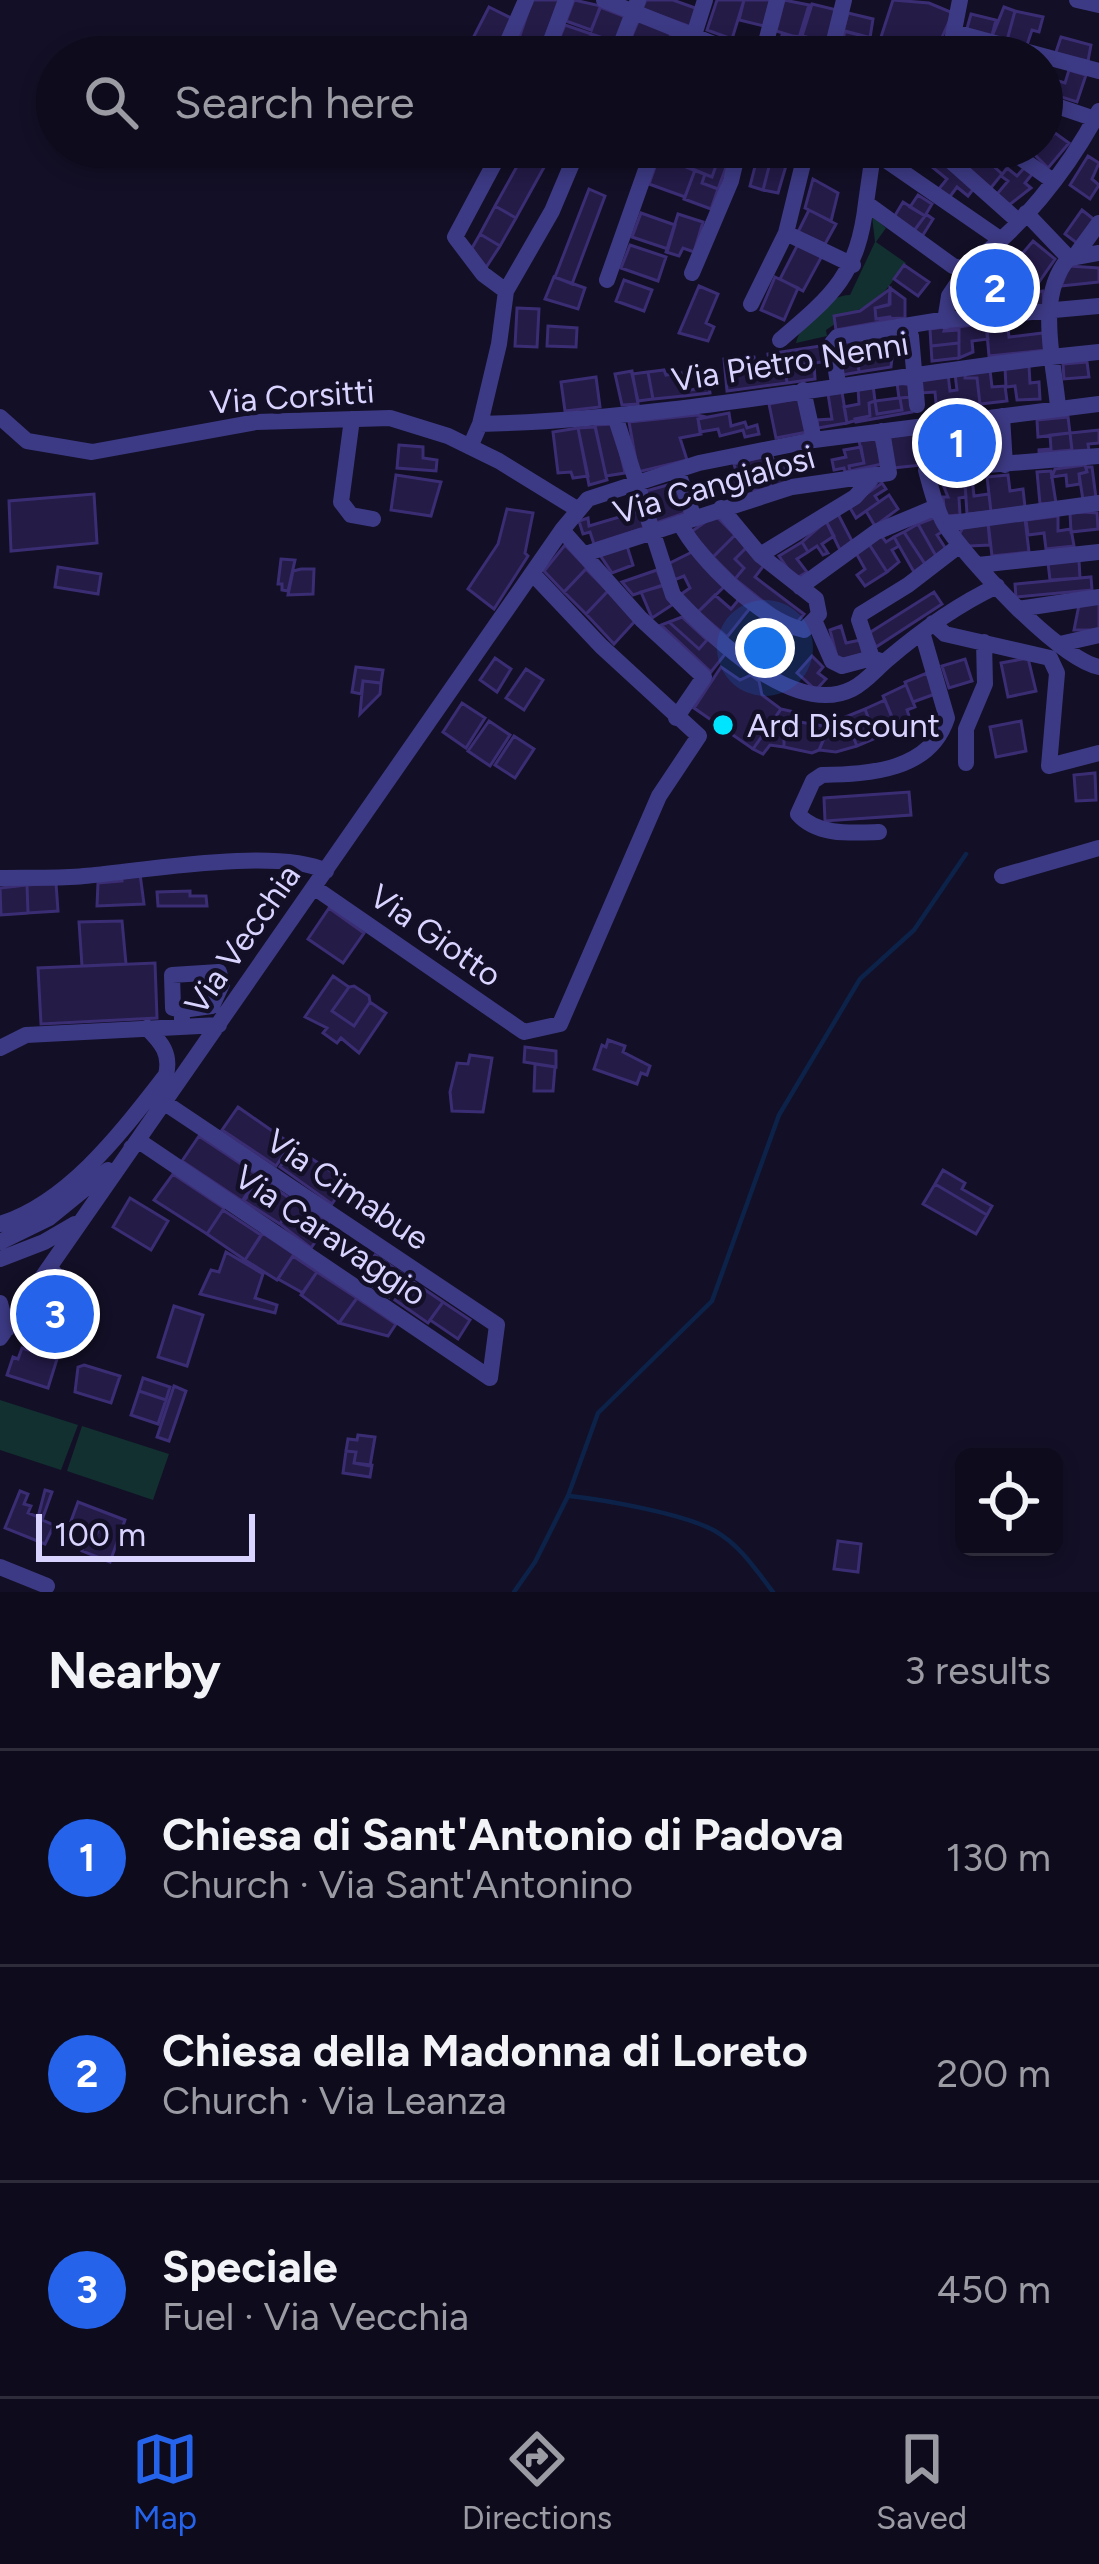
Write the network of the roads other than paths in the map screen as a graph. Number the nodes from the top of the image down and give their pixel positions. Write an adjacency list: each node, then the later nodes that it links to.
1 (526, 0): 13 (street)
2 (566, 0): 14 (street)
3 (604, 0): 10 (street)
4 (706, 0): 12 (street)
5 (777, 0): 16 (street)
6 (844, 0): 17 (street)
7 (960, 0): 11 (street)
8 (1077, 0): 9 (street)
9 (1099, 5)
10 (636, 6): 12 (street); 15 (street)
11 (954, 32): 18 (street); 19 (street)
12 (694, 35)
13 (510, 36)
14 (553, 36)
15 (624, 36)
16 (768, 36)
17 (835, 36)
18 (953, 36)
19 (969, 36)
20 (1063, 61): 21 (street)
21 (1099, 71)
22 (1063, 106): 23 (street)
23 (1098, 114): 24 (street)
24 (1080, 145): 25 (street); 36 (street)
25 (1099, 158)
26 (492, 168): 49 (street)
27 (570, 168): 49 (street)
28 (647, 168): 48 (street)
29 (734, 168): 46 (street)
30 (802, 168): 41 (street)
31 (871, 168): 38 (street)
32 (901, 168): 42 (street)
33 (961, 168): 39 (street)
34 (1035, 168): 37 (street)
35 (1063, 168): 37 (street)
36 (1063, 168)
37 (1053, 181): 39 (street)
38 (866, 203): 45 (street); 47 (street)
39 (1022, 217): 42 (street); 44 (street)
40 (1099, 223): 44 (street)
41 (786, 232): 45 (street); 50 (street)
42 (1000, 239): 47 (street)
43 (1099, 254): 44 (street)
44 (1072, 257): 52 (street)
45 (853, 265): 55 (street)
46 (692, 273)
47 (964, 273): 53 (street)
48 (607, 280)
49 (506, 290): 68 (street)
50 (751, 304)
51 (1099, 306): 52 (street)
52 (1051, 312): 53 (street); 57 (street)
53 (945, 321): 59 (street)
54 (911, 336): 58 (street)
55 (780, 340)
56 (1099, 352): 57 (street, Via Pietro Nenni)
57 (1054, 356): 58 (street, Via Pietro Nenni); 63 (street)
58 (912, 373): 59 (street, Via Pietro Nenni); 62 (street)
59 (838, 385): 60 (street, Via Pietro Nenni)
60 (803, 390): 64 (street, Via Pietro Nenni); 70 (street)
61 (1099, 404): 63 (street)
62 (917, 405)
63 (1058, 407): 65 (street)
64 (616, 416): 68 (street, Via Pietro Nenni); 76 (street)
65 (1001, 416): 69 (street); 73 (street)
66 (0, 417): 67 (street, Via Corsitti)
67 (352, 418): 71 (street, Via Corsitti); 81 (street)
68 (480, 424): 71 (street)
69 (882, 431): 70 (street); 75 (street)
70 (814, 440): 74 (street)
71 (470, 447): 79 (street, Via Corsitti)
72 (1099, 456): 73 (street)
73 (1005, 465): 80 (street)
74 (677, 470): 76 (street); 82 (street)
75 (872, 478): 78 (street, Via Cangialosi); 88 (street)
76 (636, 483): 79 (street); 84 (street)
77 (1099, 503): 80 (street)
78 (721, 508): 82 (street, Via Cangialosi); 88 (street)
79 (577, 509): 83 (street, Via Vecchia)
80 (941, 515): 85 (street); 91 (street)
81 (374, 519)
82 (687, 520): 84 (street, Via Cangialosi); 95 (street)
83 (562, 530): 87 (street); 90 (street, Via Vecchia)
84 (651, 532): 87 (street, Via Cangialosi); 100 (street)
85 (960, 544): 89 (street); 100 (street)
86 (1099, 552): 89 (street)
87 (585, 554): 102 (street)
88 (760, 555): 91 (street)
89 (978, 565): 92 (street)
90 (532, 573): 102 (street); 107 (street, Via Vecchia)
91 (800, 586): 95 (street)
92 (997, 586): 94 (street); 96 (street)
93 (1099, 597): 94 (street)
94 (1018, 609): 99 (street)
95 (814, 620): 100 (street)
96 (928, 627): 98 (street); 100 (street); 105 (street)
97 (1099, 635): 99 (street)
98 (984, 642): 103 (street); 104 (street)
99 (1060, 644): 101 (street)
100 (878, 660)
101 (1099, 667)
102 (676, 718): 110 (street, Via Giotto)
103 (1099, 753)
104 (966, 764)
105 (879, 832)
106 (1099, 848): 108 (street)
107 (326, 871): 109 (street); 110 (street, Via Vecchia)
108 (1002, 877)
109 (0, 878)
110 (315, 888): 111 (street, Via Vecchia)
111 (219, 1025): 112 (street); 114 (street, Via Vecchia)
112 (147, 1028): 113 (street); 117 (street)
113 (0, 1048)
114 (165, 1103): 115 (street, Via Vecchia); 123 (street, Via Cimabue)
115 (139, 1141): 116 (street, Via Vecchia); 118 (street); 123 (street, Via Caravaggio)
116 (84, 1219): 119 (street); 120 (street, Via Vecchia)
117 (0, 1224)
118 (0, 1242)
119 (0, 1259)
120 (50, 1268): 122 (street, Via Vecchia); 122 (street)
121 (0, 1303): 122 (street)
122 (7, 1328)
123 (490, 1378)
124 (0, 1567): 125 (street)
125 (47, 1586)

